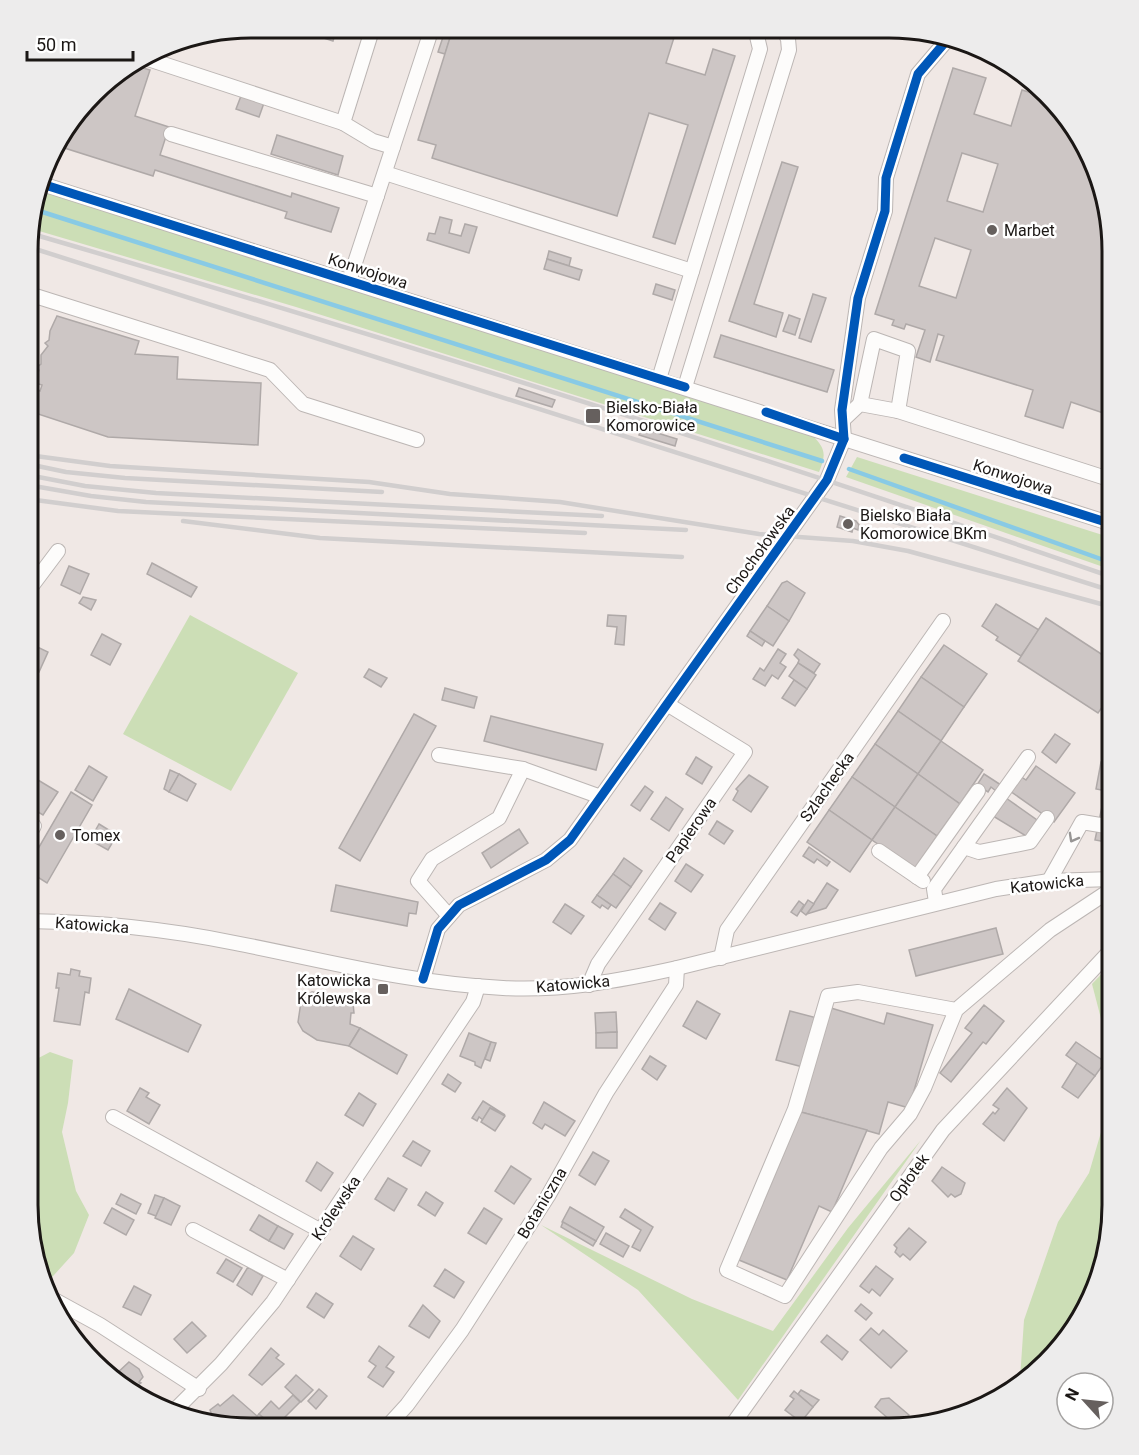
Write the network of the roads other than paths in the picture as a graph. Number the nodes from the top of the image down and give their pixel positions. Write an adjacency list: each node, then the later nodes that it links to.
1 (370, 38): 7 (street)
2 (429, 38): 9 (street)
3 (757, 38): 13 (street)
4 (788, 38): 17 (street)
5 (943, 45): 20 (street, Chochołowska)
6 (153, 61): 7 (street)
7 (343, 123): 9 (street)
8 (171, 134): 12 (street)
9 (393, 147): 10 (street)
10 (385, 173): 12 (street); 13 (street)
11 (48, 185): 14 (street, Konwojowa)
12 (377, 196): 14 (street)
13 (692, 270): 16 (street)
14 (350, 281): 16 (street, Konwojowa)
15 (38, 297): 22 (street)
16 (659, 379): 17 (street, Konwojowa)
17 (685, 387): 21 (street, Konwojowa)
18 (860, 404): 19 (street); 19 (street); 20 (street)
19 (898, 411): 23 (street)
20 (843, 420): 21 (street, Chochołowska)
21 (844, 439): 24 (street, Konwojowa); 28 (street, Chochołowska)
22 (417, 440)
23 (1102, 477)
24 (1102, 521)
25 (58, 551): 26 (street)
26 (38, 578)
27 (943, 621): 45 (street, Szlachecka)
28 (667, 704): 33 (street, Chochołowska); 49 (street, Papierowa)
29 (439, 755): 31 (street)
30 (1028, 757): 36 (street)
31 (523, 769): 33 (street); 43 (street)
32 (978, 791): 38 (street)
33 (601, 797): 43 (street, Chochołowska)
34 (1047, 818): 36 (street)
35 (1101, 825): 40 (street, one-way to 40)
36 (964, 847): 41 (street)
37 (879, 851): 38 (street)
38 (917, 877): 41 (street)
39 (1101, 879): 40 (street, Katowicka)
40 (1049, 881): 41 (street, Katowicka)
41 (935, 896): 45 (street, Katowicka)
42 (1101, 896): 51 (street)
43 (449, 916): 48 (street, Chochołowska)
44 (38, 922): 48 (street, Katowicka)
45 (721, 958): 47 (street, Katowicka)
46 (1101, 960): 59 (street, Opłotek)
47 (677, 968): 49 (street, Katowicka); 60 (street, Botaniczna)
48 (423, 979): 50 (street, Katowicka)
49 (589, 985): 50 (street, Katowicka)
50 (478, 986): 54 (street, Królewska)
51 (956, 1010): 51 (street)
52 (113, 1117): 54 (street)
53 (193, 1230): 55 (street)
54 (321, 1231): 55 (street, Królewska)
55 (288, 1280): 57 (street, Królewska)
56 (62, 1304): 57 (street)
57 (199, 1389): 58 (street, Królewska)
58 (181, 1405)
59 (738, 1417)
60 (396, 1418)

